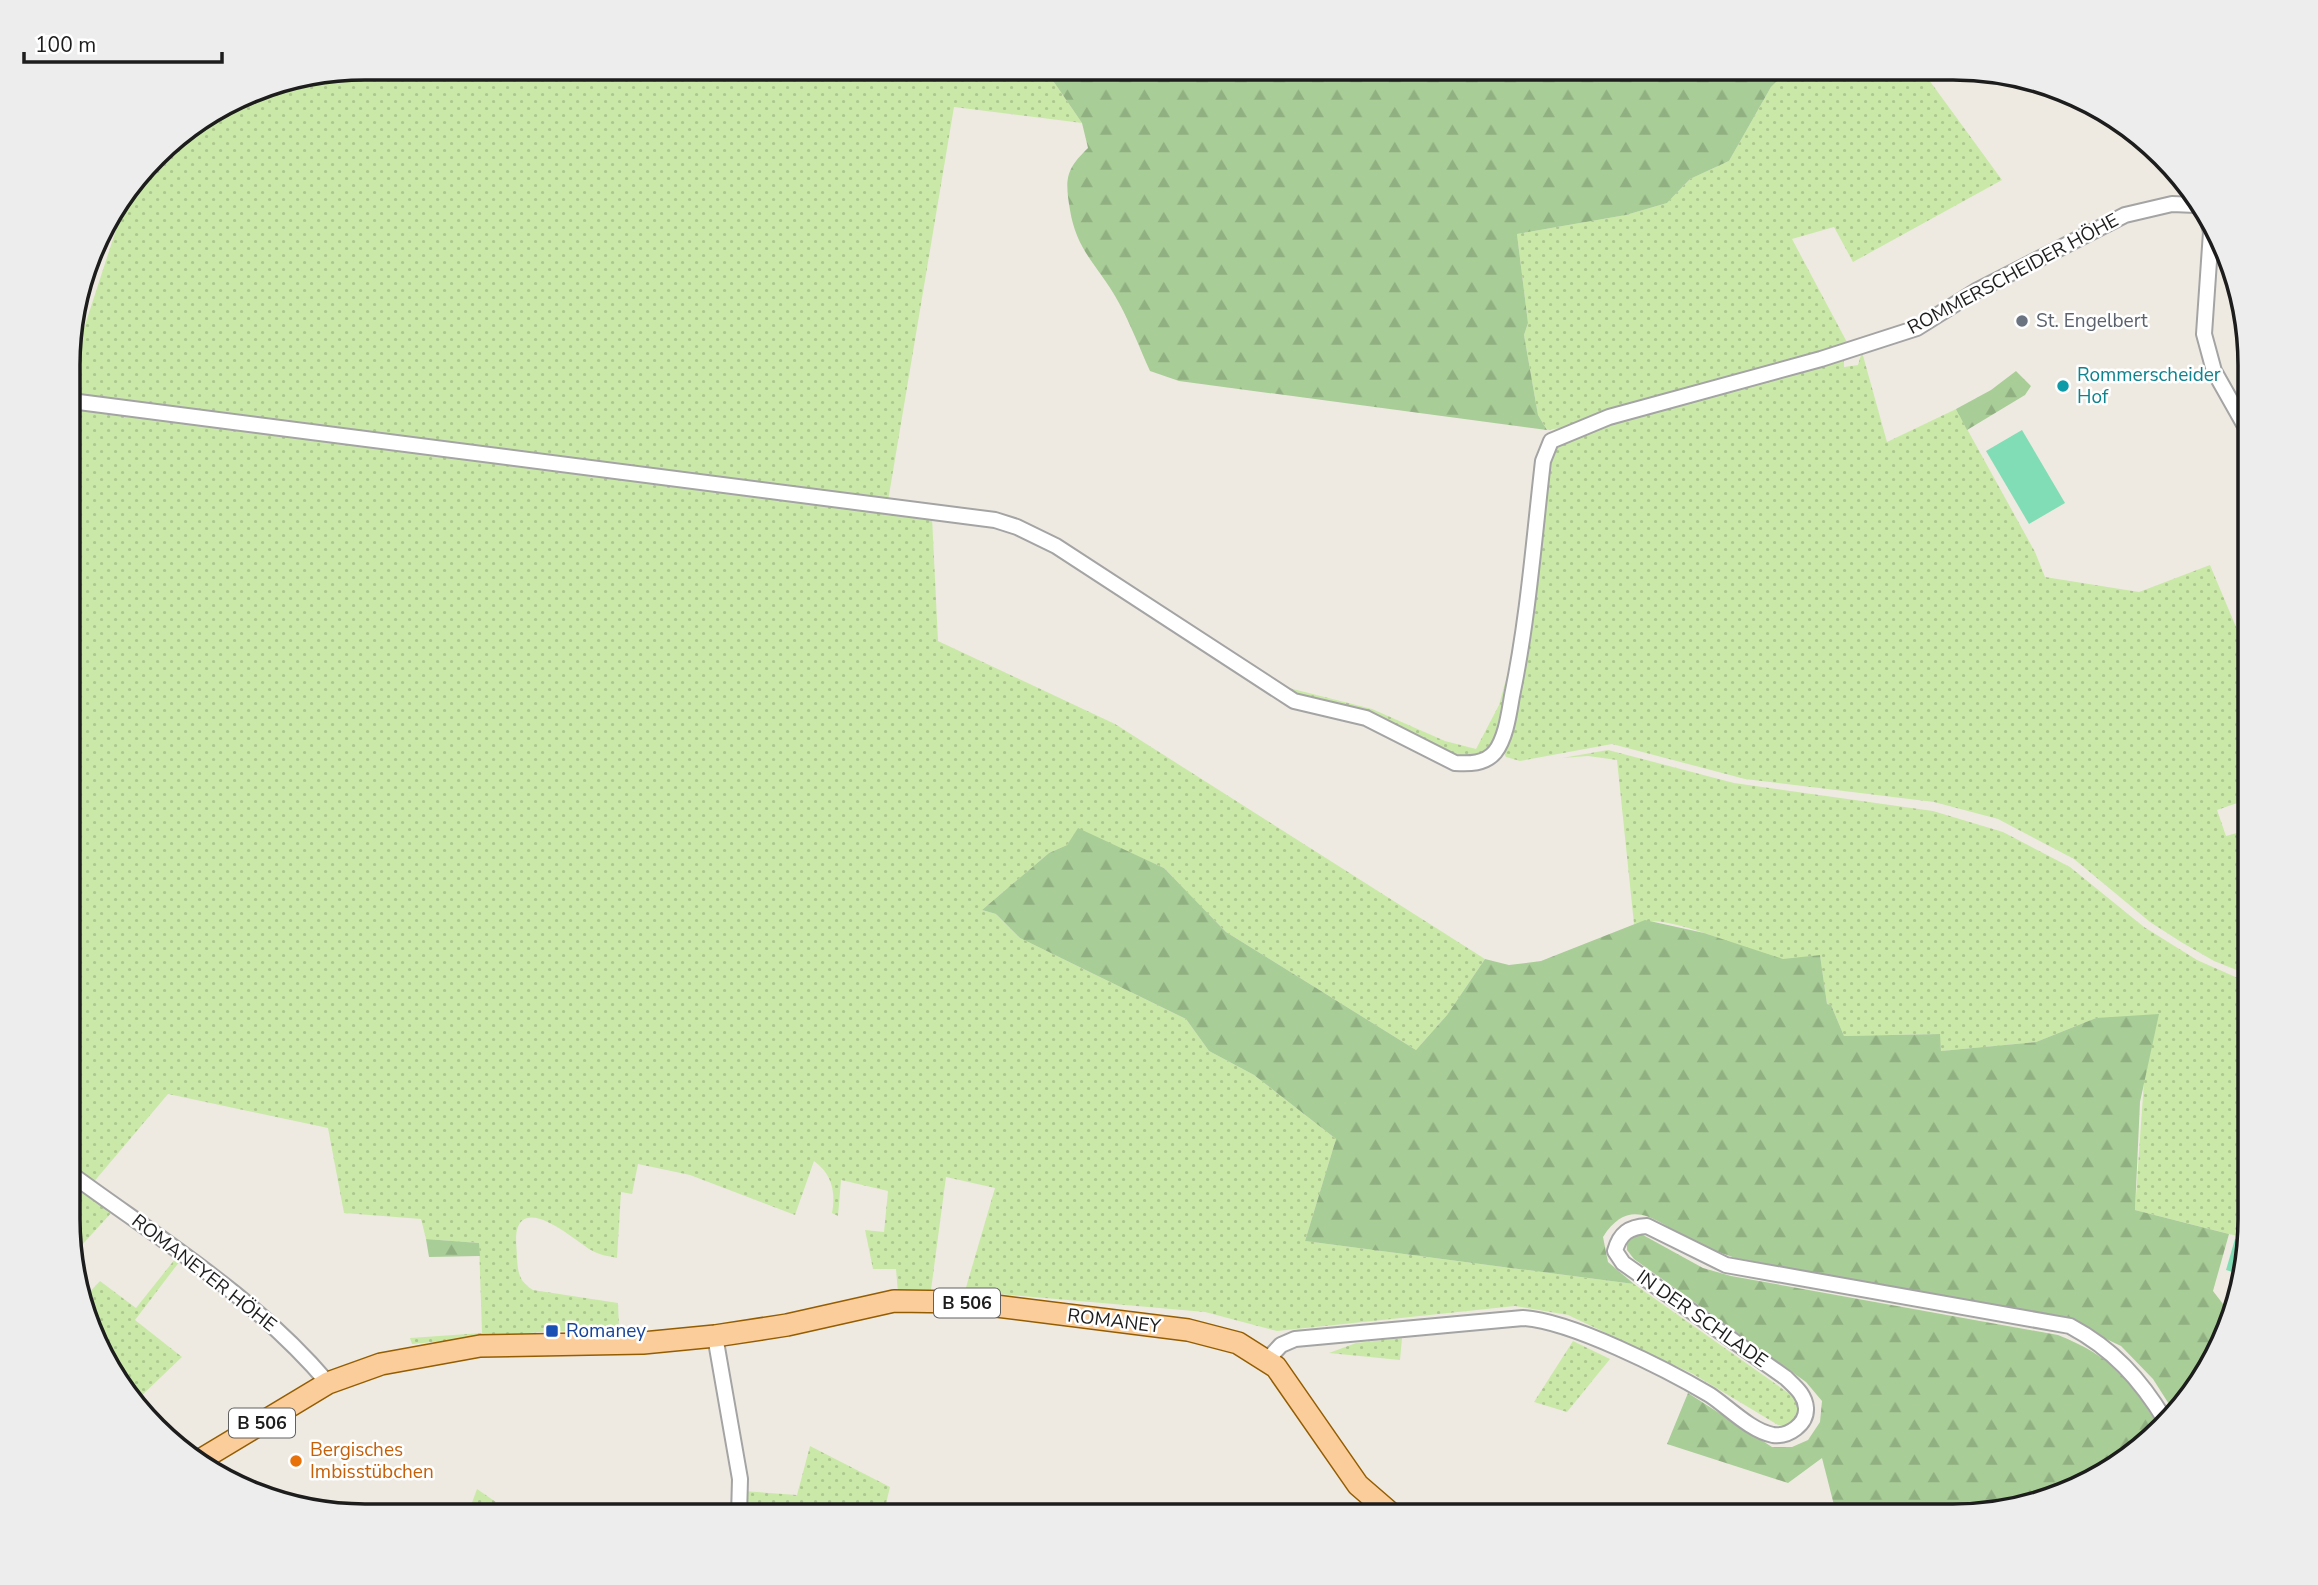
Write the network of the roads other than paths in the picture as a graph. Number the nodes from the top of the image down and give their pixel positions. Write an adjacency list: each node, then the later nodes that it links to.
1 (2188, 205): 3 (street, ROMMERSCHEIDER HÖHE)
2 (2210, 244): 4 (street)
3 (80, 402)
4 (2238, 413)
5 (80, 1180): 8 (street, ROMANEYER HÖHE)
6 (715, 1336): 7 (main road, ROMANEY / B 506); 8 (main road, ROMANEY / B 506); 11 (street)
7 (1267, 1360): 9 (street, IN DER SCHLADE); 12 (main road, B 506)
8 (328, 1383): 10 (main road, ROMANEY / B 506)
9 (2161, 1413)
10 (206, 1456)
11 (739, 1504)
12 (1380, 1504)

